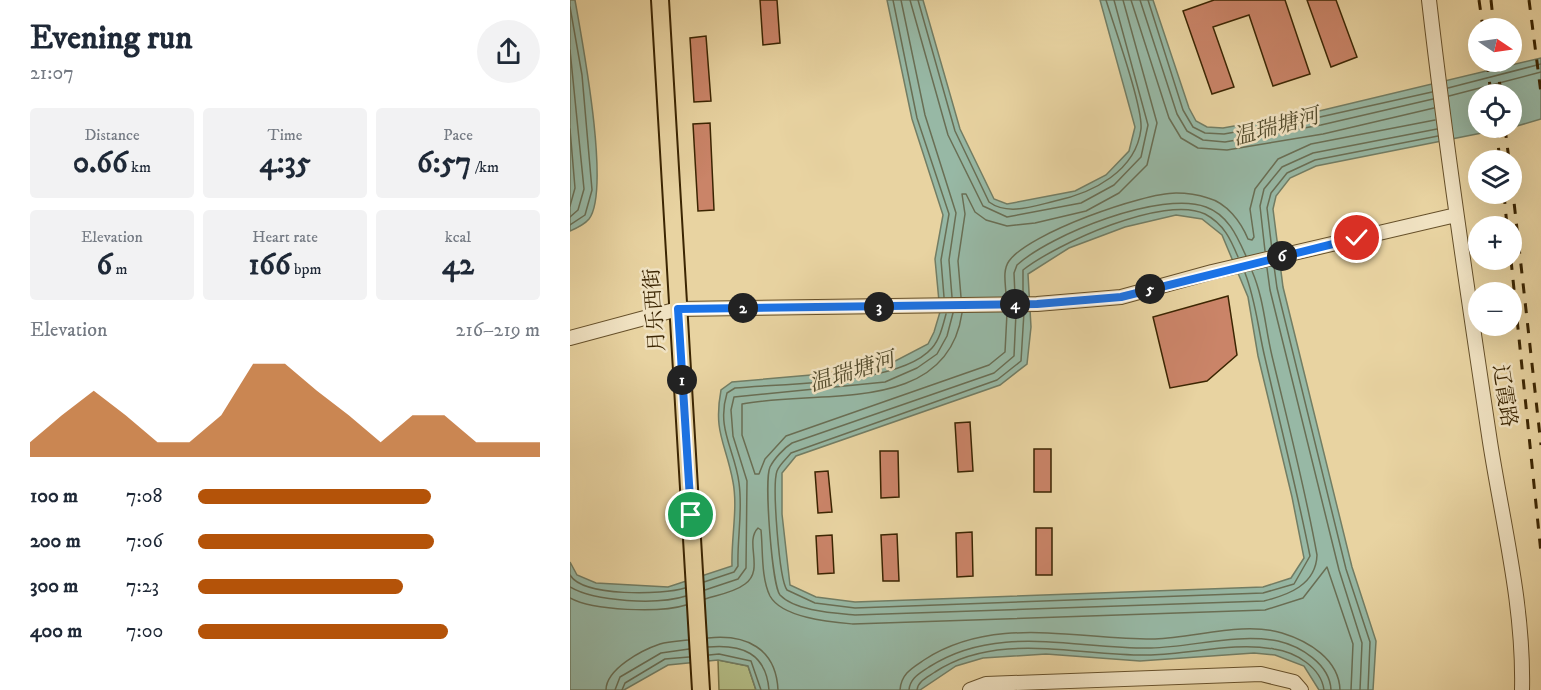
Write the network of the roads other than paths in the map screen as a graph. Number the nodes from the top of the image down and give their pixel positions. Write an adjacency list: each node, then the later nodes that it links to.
1 (660, 0): 4 (main road, 月乐西街)
2 (1429, 0): 3 (street, 辽霞路)
3 (1456, 215): 4 (street); 9 (street, 辽霞路)
4 (678, 309): 5 (street); 6 (main road, 月乐西街)
5 (570, 338)
6 (701, 690)
7 (970, 690): 8 (street)
8 (1301, 690)
9 (1522, 690)

